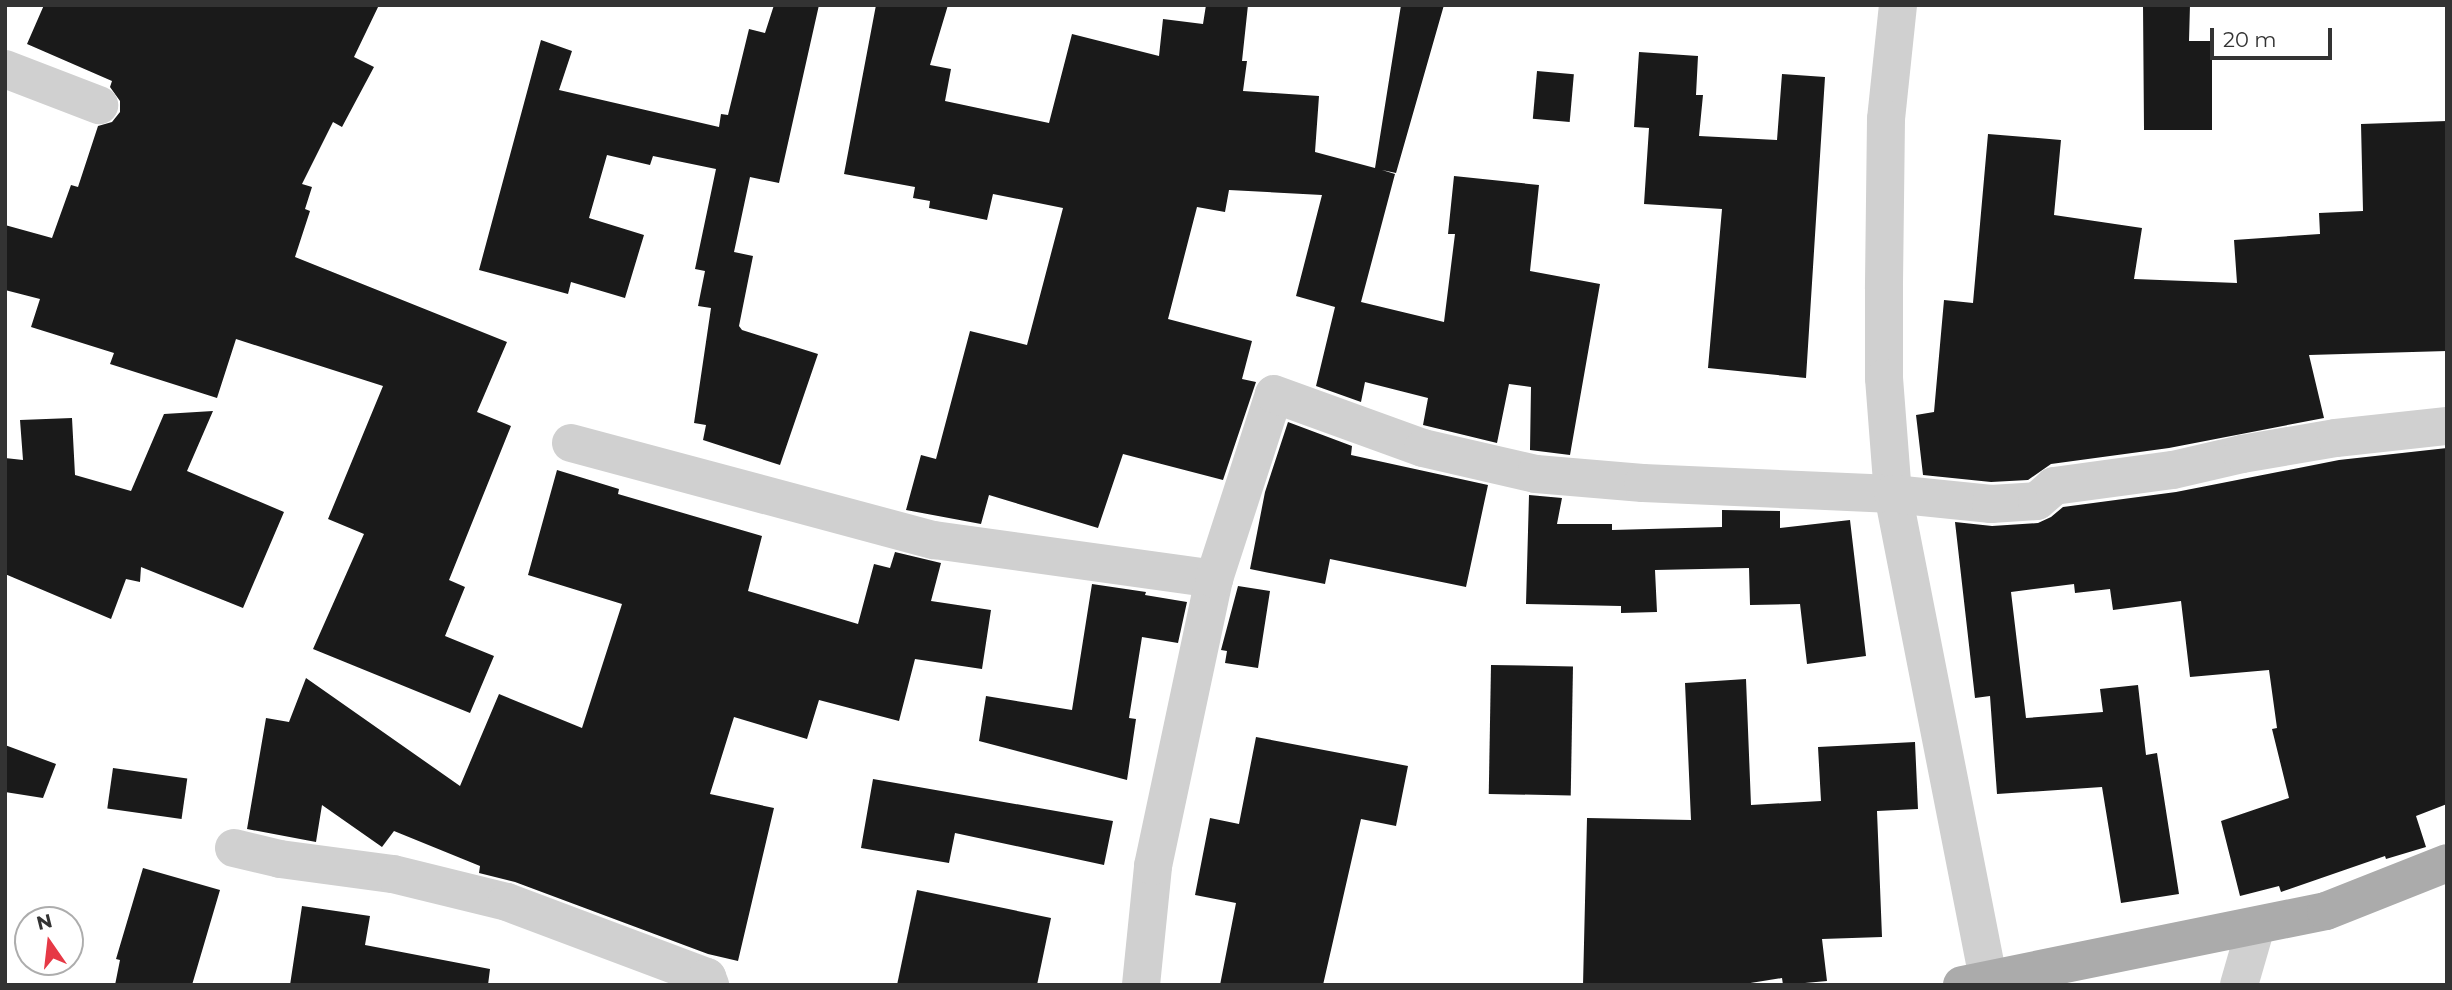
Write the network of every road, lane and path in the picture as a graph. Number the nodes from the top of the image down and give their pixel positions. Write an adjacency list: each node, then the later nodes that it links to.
1 (1898, 5): 6 (street)
2 (5, 69): 3 (street)
3 (99, 105)
4 (2447, 426): 6 (street)
5 (571, 443): 7 (street)
6 (1893, 494): 7 (street); 11 (street)
7 (1214, 579): 13 (street)
8 (234, 848): 12 (street)
9 (2447, 863): 10 (main road)
10 (2256, 926): 11 (main road); 14 (street)
11 (1975, 982)
12 (710, 985)
13 (1141, 985)
14 (2239, 985)

